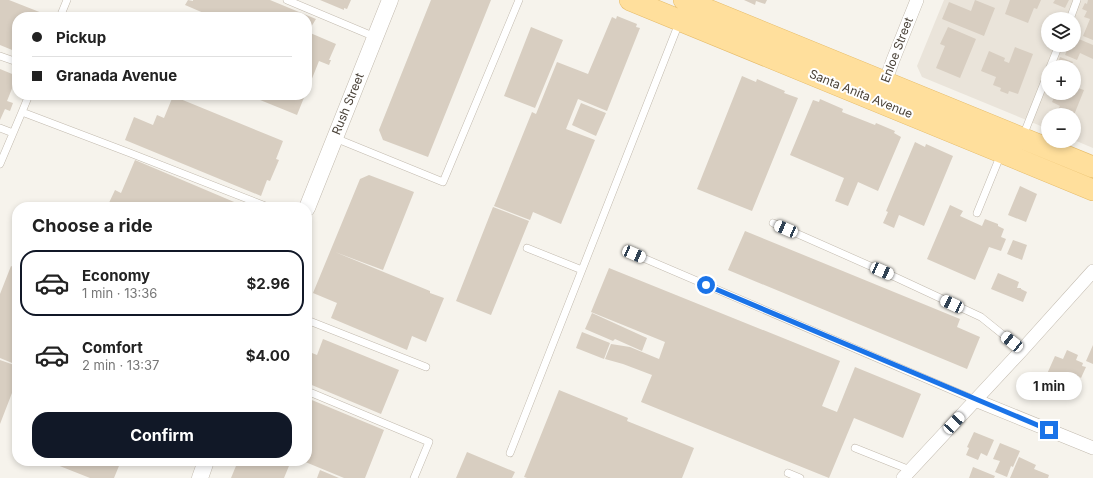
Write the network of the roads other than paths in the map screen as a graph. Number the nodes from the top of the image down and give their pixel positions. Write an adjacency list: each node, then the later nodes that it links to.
1 (67, 0): 9 (lane)
2 (286, 0): 12 (lane)
3 (390, 0): 12 (street, Rush Street)
4 (519, 0): 22 (lane)
5 (630, 0): 11 (main road, Santa Anita Avenue)
6 (684, 0): 15 (main road, Santa Anita Avenue)
7 (917, 0): 15 (street, Enloe Street)
8 (1077, 0): 10 (lane)
9 (62, 12)
10 (1073, 12)
11 (680, 21): 18 (main road, Santa Anita Avenue); 34 (lane)
12 (375, 37): 22 (street, Rush Street)
13 (0, 56): 14 (lane)
14 (12, 60)
15 (886, 81): 18 (street, Enloe Street); 23 (main road, Santa Anita Avenue)
16 (1041, 90): 23 (lane)
17 (27, 100): 19 (lane)
18 (878, 101): 24 (main road, Santa Anita Avenue)
19 (22, 112): 21 (lane); 28 (lane)
20 (0, 128): 21 (lane)
21 (14, 133): 25 (lane)
22 (335, 137): 29 (street, Rush Street)
23 (1022, 138): 26 (main road, Santa Anita Avenue)
24 (1002, 152): 27 (main road, Santa Anita Avenue); 30 (lane)
25 (0, 164)
26 (1093, 167)
27 (1093, 190)
28 (255, 202)
29 (309, 202)
30 (977, 213)
31 (773, 223): 37 (lane)
32 (527, 248): 34 (lane)
33 (634, 254): 40 (lane)
34 (582, 270): 43 (lane)
35 (1093, 271): 37 (street)
36 (312, 322): 38 (lane)
37 (1022, 350): 40 (street)
38 (426, 367)
39 (312, 393): 48 (lane)
40 (975, 400): 42 (street); 46 (street)
41 (855, 448): 46 (lane)
42 (1093, 448)
43 (510, 453)
44 (204, 466): 47 (street)
45 (788, 473): 49 (lane)
46 (906, 474)
47 (200, 478)
48 (414, 478)
49 (800, 478)

